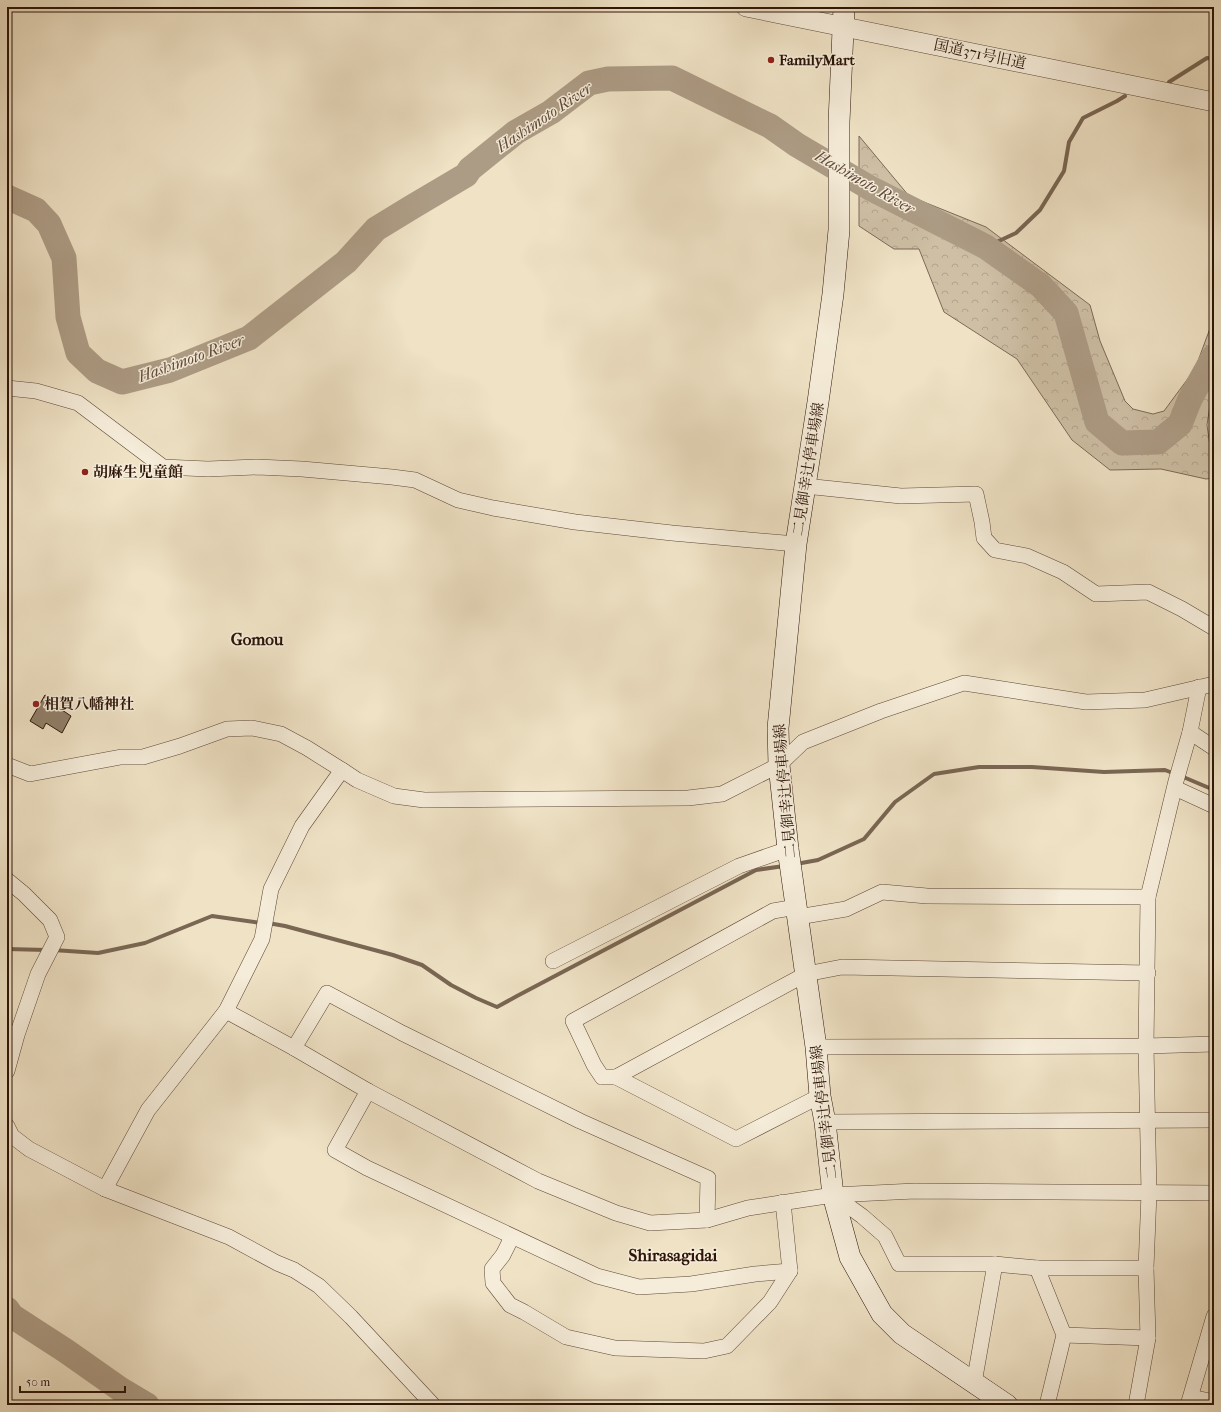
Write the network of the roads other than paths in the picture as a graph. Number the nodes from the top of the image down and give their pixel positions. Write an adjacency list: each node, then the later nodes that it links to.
1 (746, 7): 2 (street, 国道371号旧道)
2 (843, 16): 3 (street, 国道371号旧道); 5 (main road, 二見御幸辻停車場線)
3 (1214, 102)
4 (7, 388): 6 (street)
5 (805, 486): 6 (main road, 二見御幸辻停車場線); 7 (street)
6 (796, 544): 12 (main road, 二見御幸辻停車場線)
7 (1214, 628)
8 (1214, 684): 9 (street)
9 (1198, 687): 10 (street); 12 (street)
10 (1189, 738): 11 (street); 15 (street)
11 (1214, 748)
12 (779, 765): 14 (street); 17 (main road, 二見御幸辻停車場線)
13 (7, 766): 14 (street)
14 (342, 770): 24 (street)
15 (1176, 785): 16 (street); 19 (street)
16 (1214, 806)
17 (788, 850): 20 (main road, 二見御幸辻停車場線); 21 (street)
18 (7, 880): 29 (street)
19 (1148, 897): 20 (street); 22 (street)
20 (797, 912): 23 (main road, 二見御幸辻停車場線); 30 (street)
21 (553, 961)
22 (1148, 973): 23 (street); 26 (street)
23 (806, 974): 27 (main road, 二見御幸辻停車場線); 30 (street)
24 (226, 1011): 28 (street); 37 (street)
25 (1214, 1044): 26 (street)
26 (1146, 1046): 27 (street); 34 (street)
27 (816, 1047): 32 (main road, 二見御幸辻停車場線)
28 (294, 1048): 31 (street); 42 (street)
29 (7, 1071)
30 (616, 1077): 32 (street)
31 (368, 1091): 42 (street); 43 (street)
32 (820, 1096): 35 (main road, 二見御幸辻停車場線)
33 (1214, 1120): 34 (street)
34 (1147, 1121): 35 (street); 38 (street)
35 (825, 1122): 40 (main road, 二見御幸辻停車場線)
36 (7, 1126): 37 (street)
37 (105, 1188): 54 (street)
38 (1149, 1193): 39 (street); 40 (street); 46 (street)
39 (1214, 1193)
40 (833, 1195): 41 (street); 44 (street); 51 (main road, 二見御幸辻停車場線)
41 (783, 1202): 42 (street); 47 (street)
42 (707, 1220)
43 (512, 1237): 47 (street); 47 (street)
44 (995, 1264): 45 (street); 51 (street)
45 (1037, 1268): 46 (street); 49 (street)
46 (1146, 1268): 50 (street)
47 (790, 1271)
48 (1214, 1316): 52 (street)
49 (1064, 1335): 50 (street); 56 (street)
50 (1148, 1338): 57 (street)
51 (974, 1383): 55 (main road, 二見御幸辻停車場線)
52 (1190, 1401): 53 (street)
53 (1214, 1402)
54 (433, 1405)
55 (1007, 1405)
56 (1046, 1405)
57 (1136, 1405)

